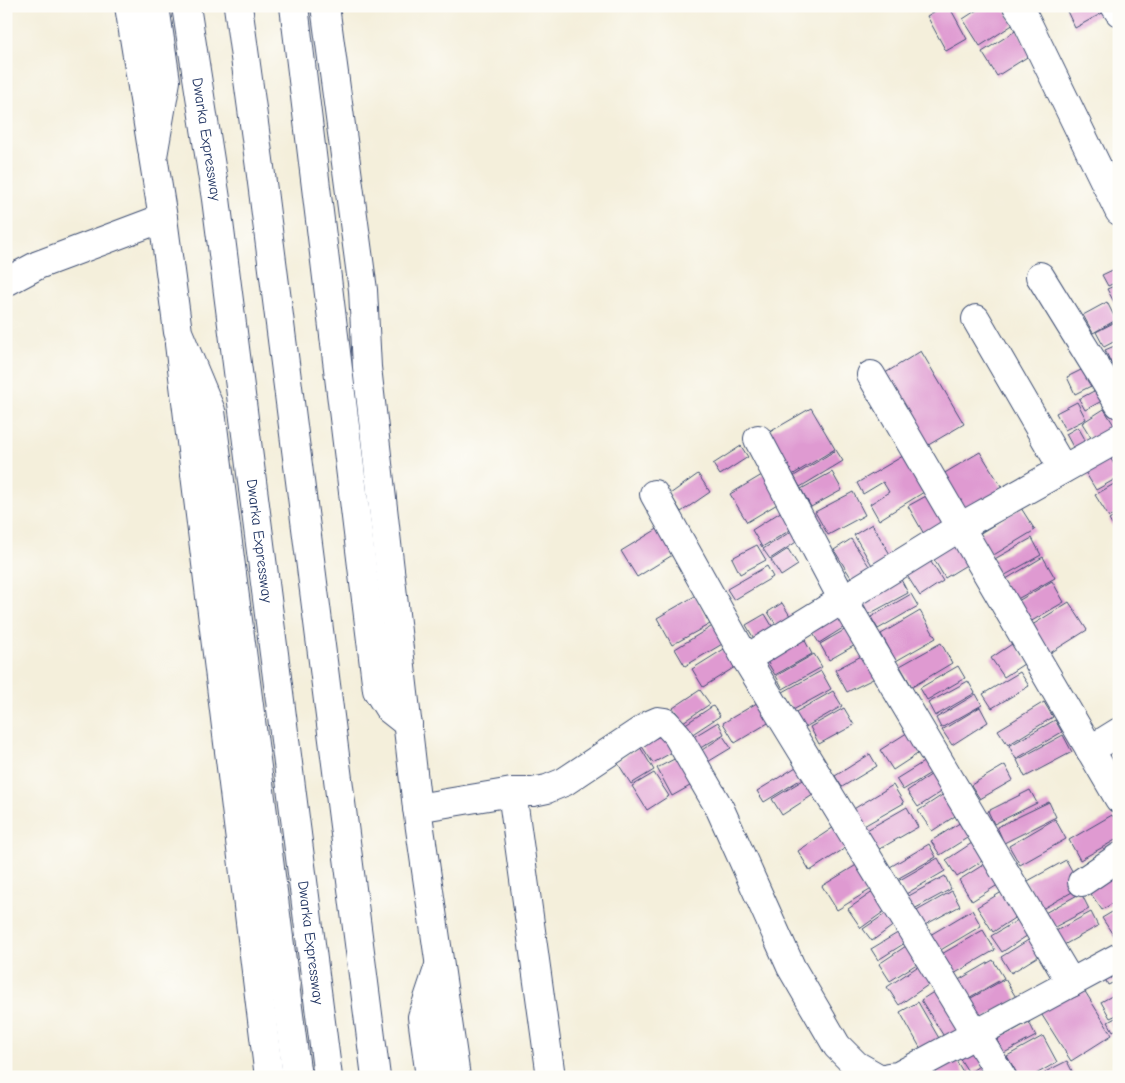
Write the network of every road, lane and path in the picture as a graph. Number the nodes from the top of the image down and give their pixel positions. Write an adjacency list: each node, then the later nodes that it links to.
1 (129, 6): 10 (main road)
2 (155, 6): 10 (main road)
3 (186, 6): 41 (main road, Dwarka Expressway)
4 (238, 6): 42 (main road)
5 (294, 6): 26 (main road)
6 (325, 6): 26 (main road)
7 (1017, 6): 11 (main road)
8 (1115, 6): 9 (main road)
9 (1119, 12)
10 (153, 156): 12 (main road)
11 (1119, 211)
12 (163, 218): 14 (main road); 16 (main road)
13 (1040, 276): 18 (main road)
14 (6, 282)
15 (976, 319): 21 (main road)
16 (178, 332): 39 (main road); 40 (main road)
17 (871, 375): 23 (main road)
18 (1119, 404)
19 (1119, 438): 21 (main road)
20 (758, 439): 24 (main road)
21 (1063, 469): 23 (main road)
22 (654, 494): 25 (main road)
23 (960, 527): 24 (main road); 28 (main road)
24 (842, 598): 25 (main road); 36 (main road)
25 (746, 658): 37 (main road)
26 (408, 724): 31 (main road)
27 (1119, 732): 28 (main road)
28 (1090, 750): 30 (main road)
29 (512, 792): 31 (main road); 38 (main road); 45 (main road)
30 (1119, 799)
31 (417, 808): 35 (main road)
32 (1119, 857): 33 (main road)
33 (1082, 882)
34 (1119, 957): 36 (main road)
35 (440, 966): 43 (main road); 44 (main road)
36 (1071, 983): 37 (main road)
37 (977, 1035): 46 (main road); 47 (main road)
38 (864, 1073)
39 (269, 1077)
40 (297, 1077)
41 (328, 1077)
42 (376, 1077)
43 (430, 1077)
44 (456, 1077)
45 (551, 1077)
46 (889, 1077)
47 (1002, 1077)

